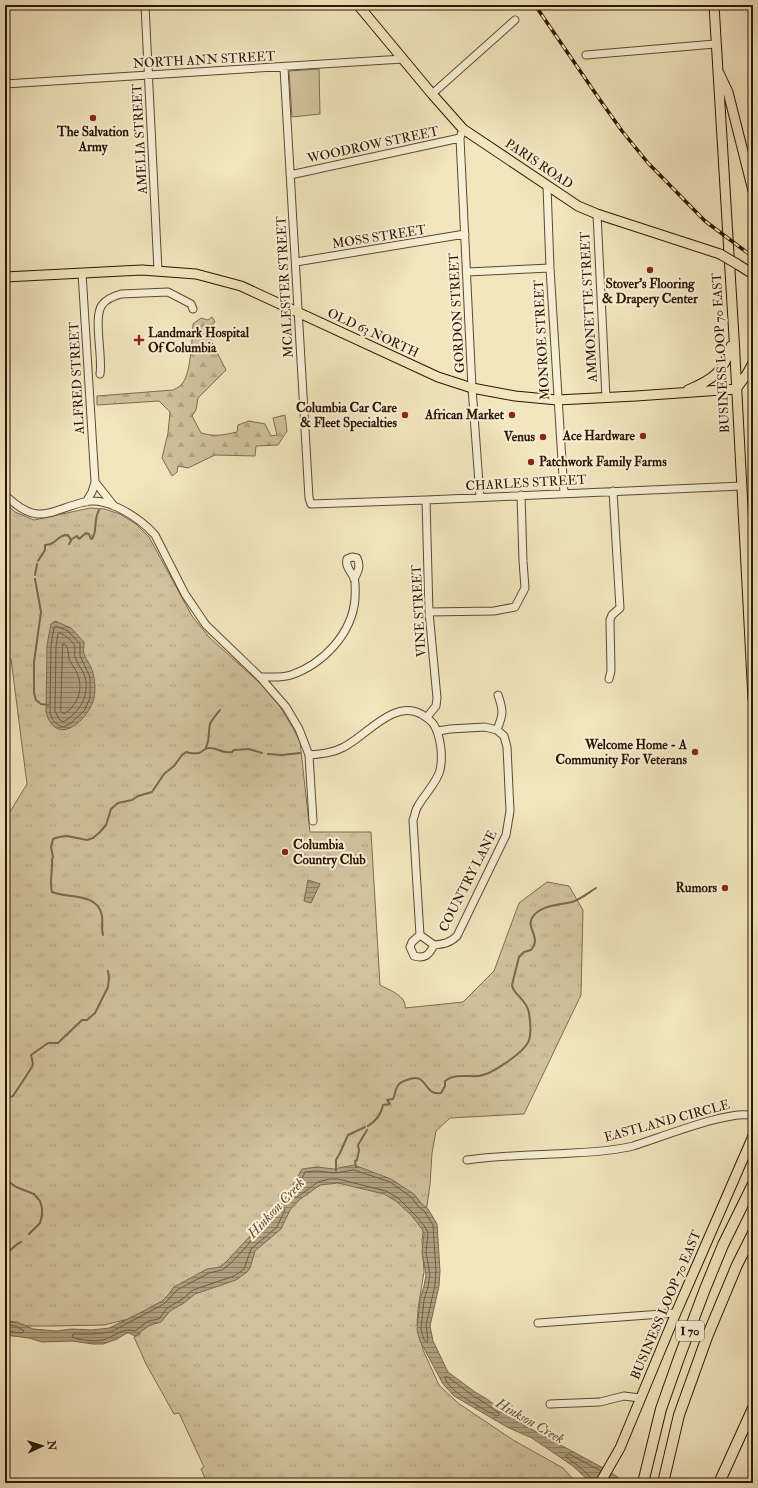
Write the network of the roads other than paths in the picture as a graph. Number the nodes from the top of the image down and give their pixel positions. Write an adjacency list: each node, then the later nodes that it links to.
1 (145, 5): 10 (street, AMELIA STREET)
2 (358, 5): 7 (main road, PARIS ROAD)
3 (714, 5): 5 (main road, BUSINESS LOOP 70 EAST)
4 (515, 20): 12 (street)
5 (715, 44): 6 (street); 9 (main road, BUSINESS LOOP 70 EAST)
6 (586, 55)
7 (403, 59): 8 (street, NORTH ANN STREET); 12 (main road, PARIS ROAD)
8 (284, 68): 10 (street, NORTH ANN STREET); 15 (street, MCALESTER STREET)
9 (717, 68): 17 (main road); 29 (main road, BUSINESS LOOP 70 EAST)
10 (149, 75): 11 (street, NORTH ANN STREET); 22 (street, AMELIA STREET)
11 (5, 84)
12 (432, 94): 13 (main road, PARIS ROAD)
13 (463, 129): 14 (street, GORDON STREET); 16 (main road, PARIS ROAD)
14 (460, 138): 15 (street, WOODROW STREET); 19 (street, GORDON STREET)
15 (290, 175): 20 (street, MCALESTER STREET)
16 (547, 186): 18 (main road, PARIS ROAD); 21 (street, MONROE STREET)
17 (753, 191)
18 (597, 214): 25 (main road, PARIS ROAD, bridge); 35 (street, AMMONETTE STREET)
19 (465, 234): 20 (street, MOSS STREET); 23 (street, GORDON STREET)
20 (296, 262): 28 (street, MCALESTER STREET)
21 (550, 268): 23 (street); 36 (street, MONROE STREET)
22 (158, 271): 24 (main road, OLD 63 NORTH); 28 (main road, OLD 63 NORTH)
23 (466, 272): 32 (street, GORDON STREET)
24 (82, 273): 26 (main road, OLD 63 NORTH); 37 (street, ALFRED STREET)
25 (753, 274)
26 (5, 277)
27 (193, 309): 31 (street)
28 (299, 313): 32 (main road, OLD 63 NORTH); 46 (street, MCALESTER STREET)
29 (734, 337): 33 (main road, BUSINESS LOOP 70 EAST); 34 (main road)
30 (753, 363): 33 (main road)
31 (100, 374)
32 (472, 388): 36 (main road, OLD 63 NORTH); 43 (street, GORDON STREET)
33 (736, 389): 34 (main road, OLD 63 NORTH); 38 (main road, BUSINESS LOOP 70 EAST)
34 (681, 393): 35 (main road, OLD 63 NORTH)
35 (606, 398): 36 (main road, OLD 63 NORTH)
36 (558, 400): 40 (street, MONROE STREET)
37 (95, 482): 45 (street, ALFRED STREET); 47 (street)
38 (742, 486): 39 (street, CHARLES STREET); 50 (main road, BUSINESS LOOP 70 EAST)
39 (613, 491): 40 (street, CHARLES STREET); 52 (street)
40 (564, 493): 42 (street, CHARLES STREET)
41 (5, 495): 45 (street)
42 (521, 495): 43 (street, CHARLES STREET); 49 (street)
43 (480, 497): 44 (street, CHARLES STREET)
44 (426, 500): 46 (street, CHARLES STREET); 49 (street, VINE STREET)
45 (86, 502): 47 (street)
46 (312, 504)
47 (114, 506): 51 (street)
48 (354, 579): 51 (street)
49 (429, 612): 55 (street, VINE STREET)
50 (752, 645): 54 (main road, BUSINESS LOOP 70 EAST)
51 (260, 677): 58 (street)
52 (609, 679)
53 (498, 695): 56 (street)
54 (753, 699)
55 (427, 717): 57 (street); 58 (street)
56 (497, 730): 57 (street); 61 (street, COUNTRY LANE)
57 (438, 731): 60 (street, COUNTRY LANE)
58 (308, 755): 59 (street)
59 (313, 821)
60 (420, 935): 61 (street, COUNTRY LANE); 61 (street)
61 (434, 946)
62 (753, 1116): 64 (street, EASTLAND CIRCLE)
63 (753, 1136): 67 (main road, BUSINESS LOOP 70 EAST)
64 (467, 1160)
65 (753, 1184): 73 (highway, I 70)
66 (753, 1233): 74 (highway, I 70)
67 (676, 1313): 68 (street); 69 (main road, BUSINESS LOOP 70 EAST)
68 (538, 1323)
69 (640, 1398): 70 (street); 72 (main road, BUSINESS LOOP 70 EAST)
70 (550, 1404)
71 (753, 1408): 75 (highway)
72 (600, 1483)
73 (643, 1483)
74 (663, 1483)
75 (719, 1483)

